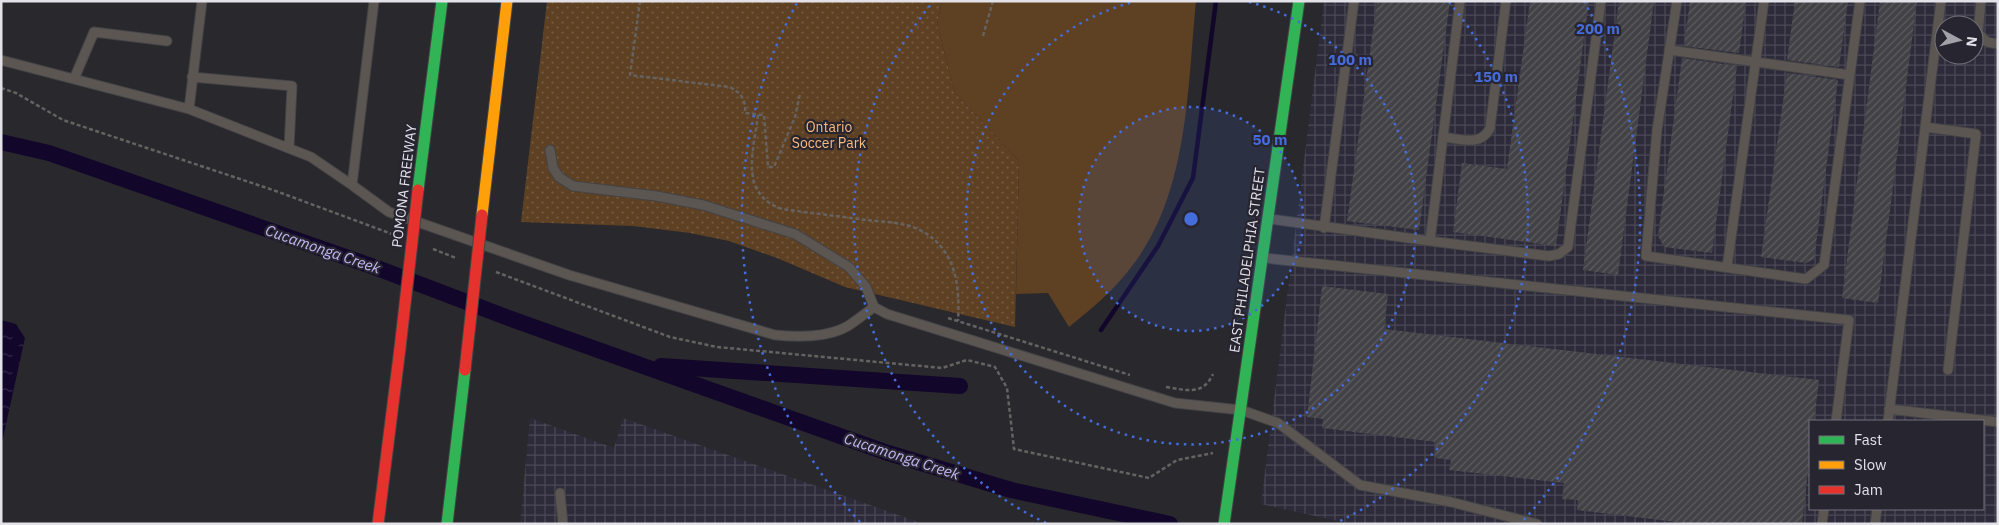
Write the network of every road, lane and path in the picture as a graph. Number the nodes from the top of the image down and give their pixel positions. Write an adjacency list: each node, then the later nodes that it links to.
1 (202, 1): 23 (lane)
2 (374, 1): 33 (lane)
3 (442, 1): 49 (main road, POMONA FREEWAY, bridge)
4 (507, 1): 42 (main road, bridge)
5 (640, 1): 28 (path)
6 (993, 1): 17 (path)
7 (1299, 1): 34 (main road, EAST PHILADELPHIA STREET)
8 (1354, 1): 35 (lane)
9 (1460, 1): 30 (lane)
10 (1506, 1): 30 (lane)
11 (1601, 1): 36 (lane)
12 (1676, 1): 20 (lane)
13 (1764, 1): 22 (lane)
14 (1860, 1): 24 (lane)
15 (1940, 1): 29 (lane)
16 (1981, 1): 19 (lane)
17 (983, 36)
18 (167, 41): 25 (lane)
19 (1998, 44)
20 (1669, 50): 22 (lane); 38 (lane)
21 (1, 60): 25 (lane)
22 (1755, 63): 24 (lane); 38 (lane)
23 (192, 76): 27 (lane); 31 (lane)
24 (1850, 76): 38 (lane)
25 (74, 79): 27 (lane)
26 (800, 94): 28 (path)
27 (188, 109): 31 (lane)
28 (758, 115): 41 (path)
29 (1925, 127): 43 (lane); 47 (lane)
30 (1443, 137): 36 (lane)
31 (288, 148): 33 (lane)
32 (550, 150): 39 (lane)
33 (352, 185): 39 (lane)
34 (1269, 219): 35 (lane); 37 (main road, EAST PHILADELPHIA STREET)
35 (1324, 228): 36 (lane)
36 (1430, 241)
37 (1263, 258): 48 (main road, EAST PHILADELPHIA STREET); 50 (lane)
38 (1727, 267)
39 (874, 307): 48 (lane)
40 (948, 318): 41 (path)
41 (958, 321): 45 (path)
42 (465, 370): 60 (main road); 61 (main road)
43 (1948, 370)
44 (1213, 374): 46 (path)
45 (1138, 378)
46 (1157, 384)
47 (1889, 408): 51 (lane); 52 (lane)
48 (1241, 410): 63 (main road, EAST PHILADELPHIA STREET); 64 (lane)
49 (391, 416): 58 (main road); 59 (main road, POMONA FREEWAY)
50 (1836, 420)
51 (1888, 420)
52 (1982, 420)
53 (1984, 420): 54 (lane)
54 (1998, 422)
55 (560, 493): 62 (lane)
56 (1824, 510): 65 (lane)
57 (1877, 510): 66 (lane)
58 (367, 515)
59 (378, 524)
60 (447, 524)
61 (459, 524)
62 (563, 524)
63 (1224, 524)
64 (1537, 524)
65 (1822, 524)
66 (1875, 524)

